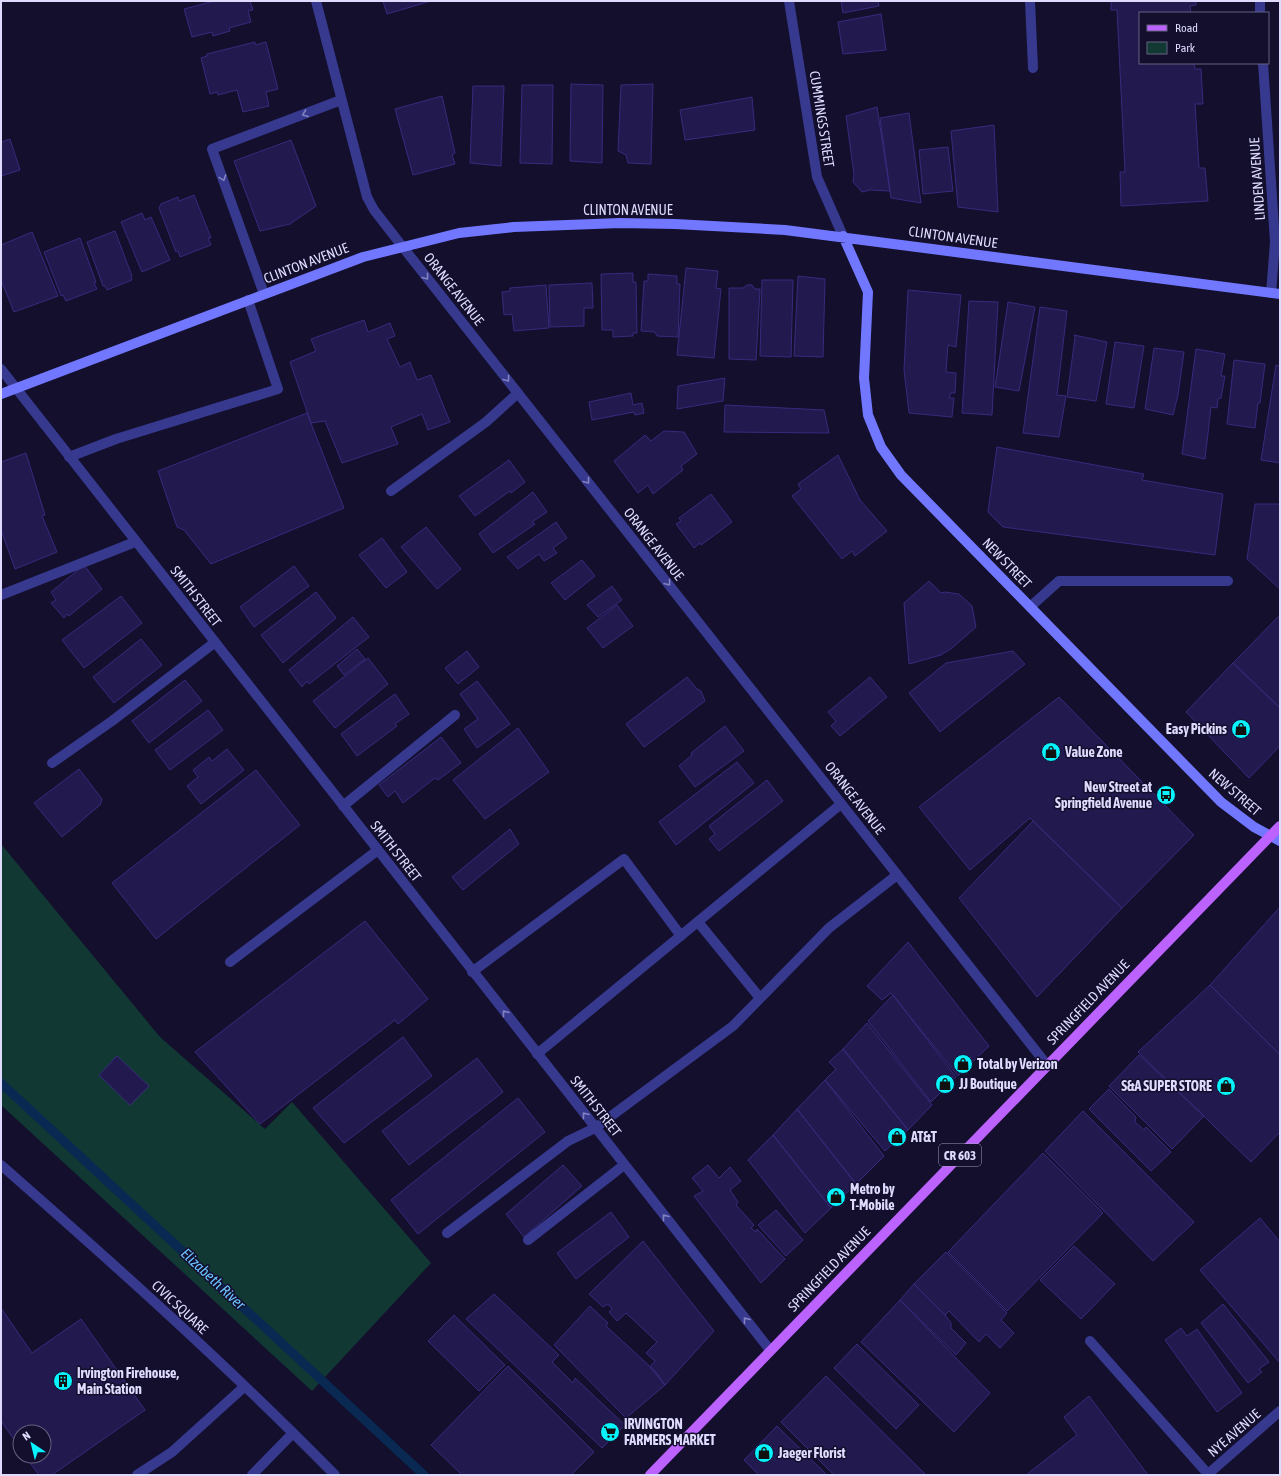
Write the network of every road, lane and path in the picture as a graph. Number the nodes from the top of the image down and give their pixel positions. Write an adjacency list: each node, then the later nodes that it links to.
1 (316, 1): 8 (street, ORANGE AVENUE)
2 (789, 1): 9 (street, CUMMINGS STREET)
3 (1030, 1): 7 (street)
4 (1260, 1): 5 (street)
5 (1260, 12)
6 (1264, 64): 12 (street, LINDEN AVENUE)
7 (1033, 68)
8 (342, 100): 10 (street, ORANGE AVENUE); 11 (street, one-way to 11)
9 (843, 236): 10 (main road, CLINTON AVENUE); 12 (main road, CLINTON AVENUE); 23 (main road, NEW STREET)
10 (402, 246): 11 (main road, CLINTON AVENUE); 16 (street, ORANGE AVENUE, one-way to 16)
11 (264, 294): 13 (main road, CLINTON AVENUE)
12 (1276, 294)
13 (248, 300): 15 (main road, CLINTON AVENUE); 18 (street)
14 (1, 369): 15 (street, SMITH STREET)
15 (15, 388): 17 (main road, CLINTON AVENUE); 18 (street, SMITH STREET)
16 (518, 393): 19 (street); 27 (street, ORANGE AVENUE, one-way to 27)
17 (1, 394)
18 (69, 457): 20 (street, SMITH STREET)
19 (391, 491)
20 (135, 542): 22 (street); 24 (street, SMITH STREET)
21 (1228, 581): 23 (street)
22 (1, 595)
23 (1030, 607): 30 (main road, NEW STREET)
24 (214, 643): 26 (street); 28 (street, SMITH STREET)
25 (456, 715): 28 (street)
26 (52, 763)
27 (841, 804): 33 (street, ORANGE AVENUE); 34 (street)
28 (343, 806): 32 (street, SMITH STREET)
29 (1280, 826): 30 (main road, SPRINGFIELD AVENUE / CR 603)
30 (1270, 836): 31 (main road, NEW STREET); 40 (main road, SPRINGFIELD AVENUE / CR 603)
31 (1280, 841)
32 (378, 850): 36 (street); 37 (street, SMITH STREET)
33 (897, 875): 38 (street); 40 (street, ORANGE AVENUE)
34 (698, 922): 35 (street); 38 (street)
35 (681, 936): 37 (street); 39 (street)
36 (230, 962)
37 (472, 972): 39 (street, SMITH STREET, one-way to 37)
38 (760, 998): 41 (street)
39 (537, 1054): 41 (street, SMITH STREET, one-way to 39)
40 (1047, 1065): 47 (main road, SPRINGFIELD AVENUE / CR 603)
41 (595, 1128): 42 (street, SMITH STREET); 44 (street)
42 (624, 1164): 45 (street); 47 (street, SMITH STREET, one-way to 42)
43 (1, 1166): 48 (street, CIVIC SQUARE)
44 (448, 1233)
45 (528, 1240)
46 (1090, 1341): 55 (street)
47 (770, 1350): 54 (main road, SPRINGFIELD AVENUE / CR 603)
48 (244, 1387): 50 (street, CIVIC SQUARE); 51 (street)
49 (1280, 1411): 55 (street, NYE AVENUE)
50 (293, 1433): 52 (street); 53 (street, CIVIC SQUARE)
51 (137, 1475)
52 (252, 1475)
53 (335, 1475)
54 (650, 1475)
55 (1207, 1475)

